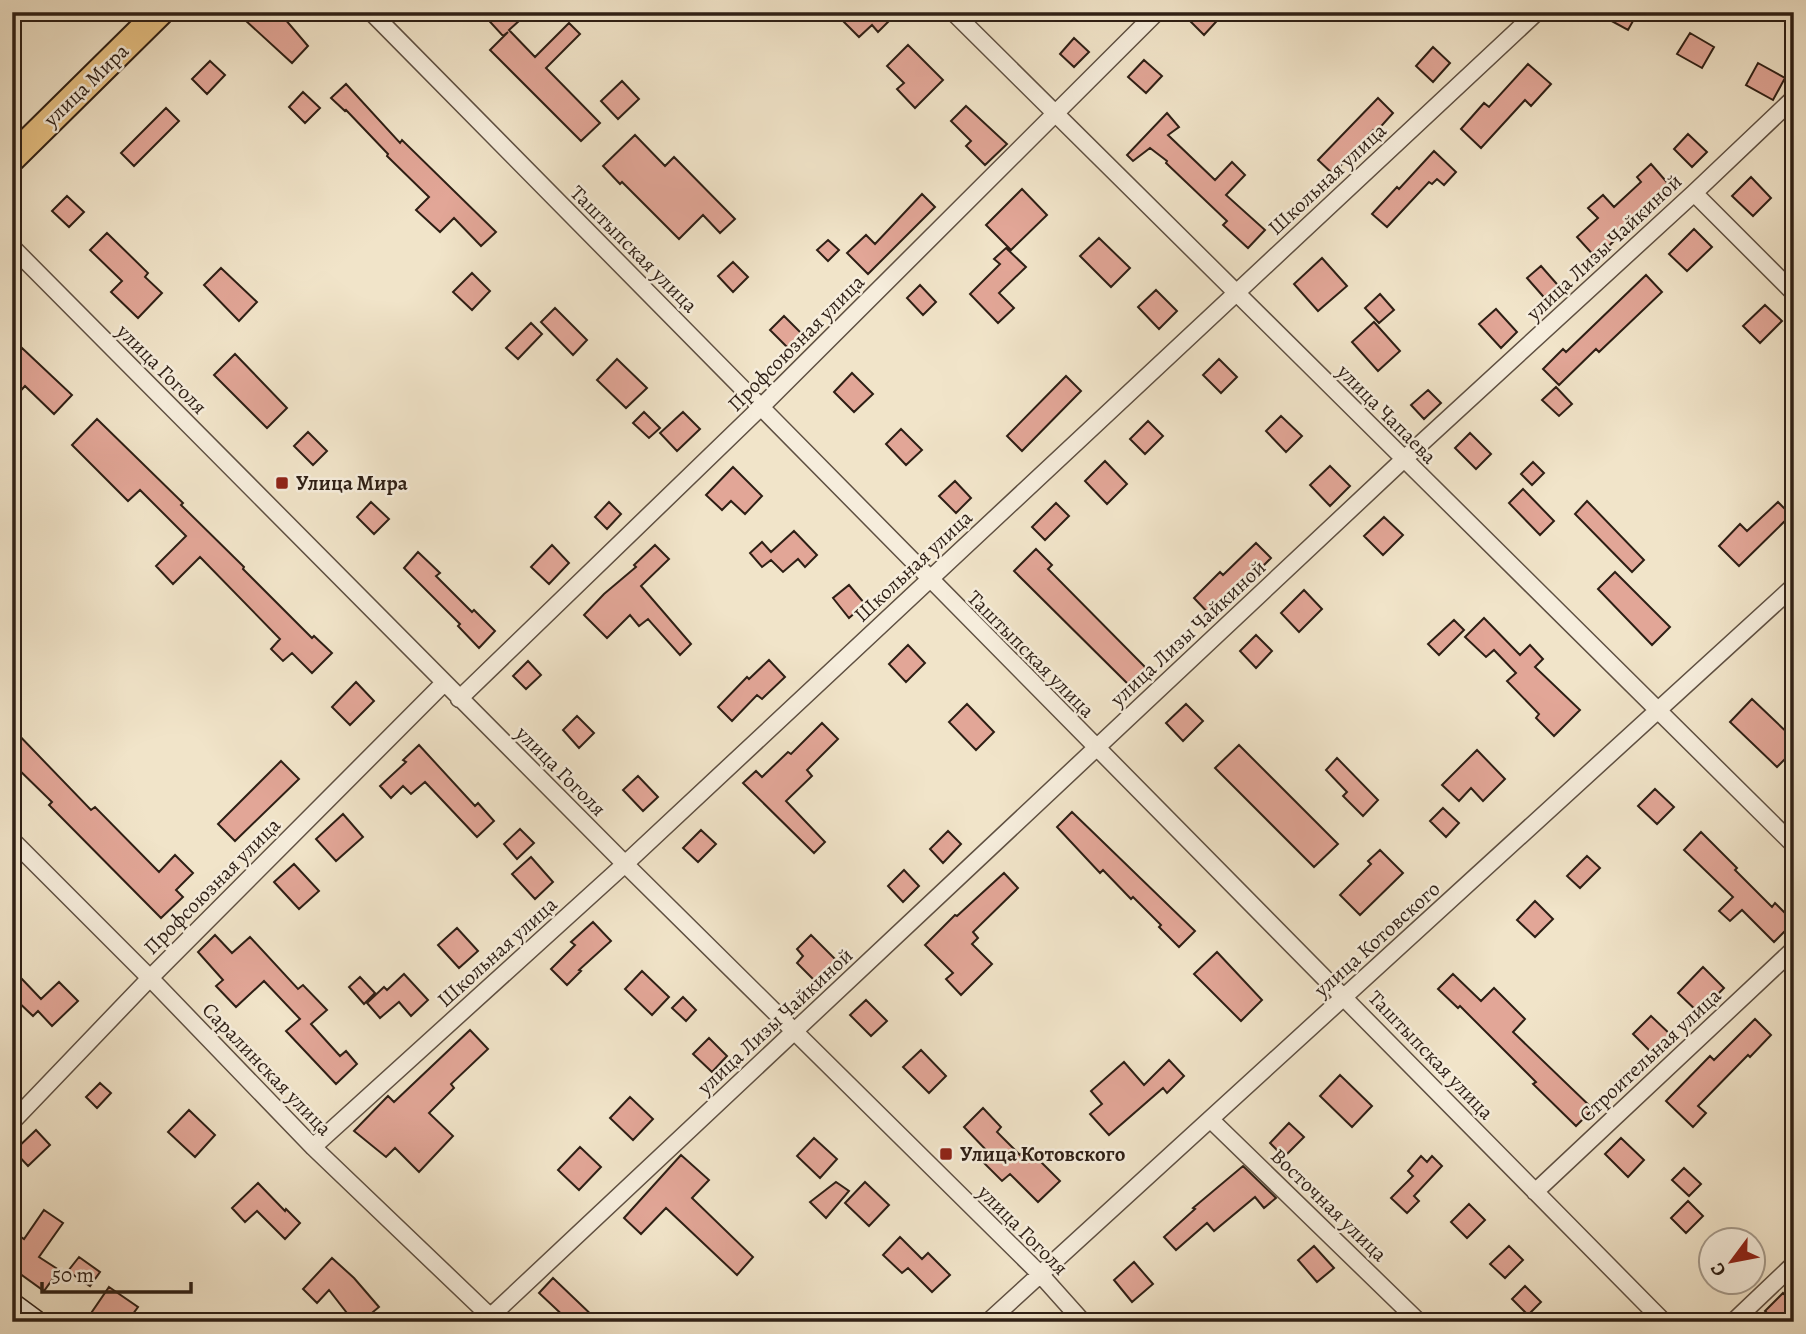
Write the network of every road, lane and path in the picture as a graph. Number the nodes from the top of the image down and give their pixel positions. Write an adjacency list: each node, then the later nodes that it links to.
1 (160, 12): 8 (main road, улица Мира)
2 (371, 12): 13 (street, Таштыпская улица)
3 (953, 12): 7 (street, улица Чапаева)
4 (1157, 12): 7 (street, Профсоюзная улица)
5 (1537, 12): 11 (street, Школьная улица)
6 (1794, 98): 9 (street, улица Лизы Чайкиной)
7 (1056, 116): 11 (street, улица Чапаева); 13 (street, Профсоюзная улица)
8 (12, 158)
9 (1694, 193): 12 (street); 14 (street, улица Лизы Чайкиной)
10 (12, 247): 17 (street, улица Гоголя)
11 (1235, 293): 14 (street, улица Чапаева); 15 (street, Школьная улица)
12 (1794, 293)
13 (760, 408): 15 (street, Таштыпская улица); 18 (street, Профсоюзная улица)
14 (1404, 460): 19 (street, улица Чапаева); 20 (street, улица Лизы Чайкиной)
15 (928, 580): 20 (street, Таштыпская улица); 23 (street, Школьная улица)
16 (1794, 586): 19 (street, улица Котовского)
17 (444, 683): 18 (street, улица Гоголя); 25 (street, Профсоюзная улица)
18 (459, 699): 23 (street, улица Гоголя)
19 (1659, 709): 22 (street, улица Чапаева); 26 (street, улица Котовского)
20 (1096, 749): 26 (street, Таштыпская улица); 27 (street, улица Лизы Чайкиной)
21 (12, 840): 25 (street, Саралинская улица)
22 (1794, 845)
23 (625, 864): 27 (street, улица Гоголя); 30 (street, Школьная улица)
24 (1794, 949): 31 (street, Строительная улица)
25 (150, 978): 29 (street, Профсоюзная улица); 30 (street, Саралинская улица)
26 (1344, 997): 28 (street, улица Котовского); 31 (street, Таштыпская улица)
27 (793, 1032): 33 (street, улица Гоголя); 35 (street, улица Лизы Чайкиной)
28 (1210, 1119): 33 (street, улица Котовского); 39 (street, Восточная улица)
29 (12, 1122)
30 (313, 1147): 35 (street, Саралинская улица)
31 (1535, 1192): 40 (street, Таштыпская улица)
32 (1794, 1264): 41 (street)
33 (1040, 1274): 37 (street, улица Котовского); 38 (street, улица Гоголя)
34 (12, 1305): 36 (street)
35 (494, 1319)
36 (35, 1322)
37 (988, 1322)
38 (1083, 1322)
39 (1419, 1322)
40 (1664, 1322)
41 (1732, 1322)

